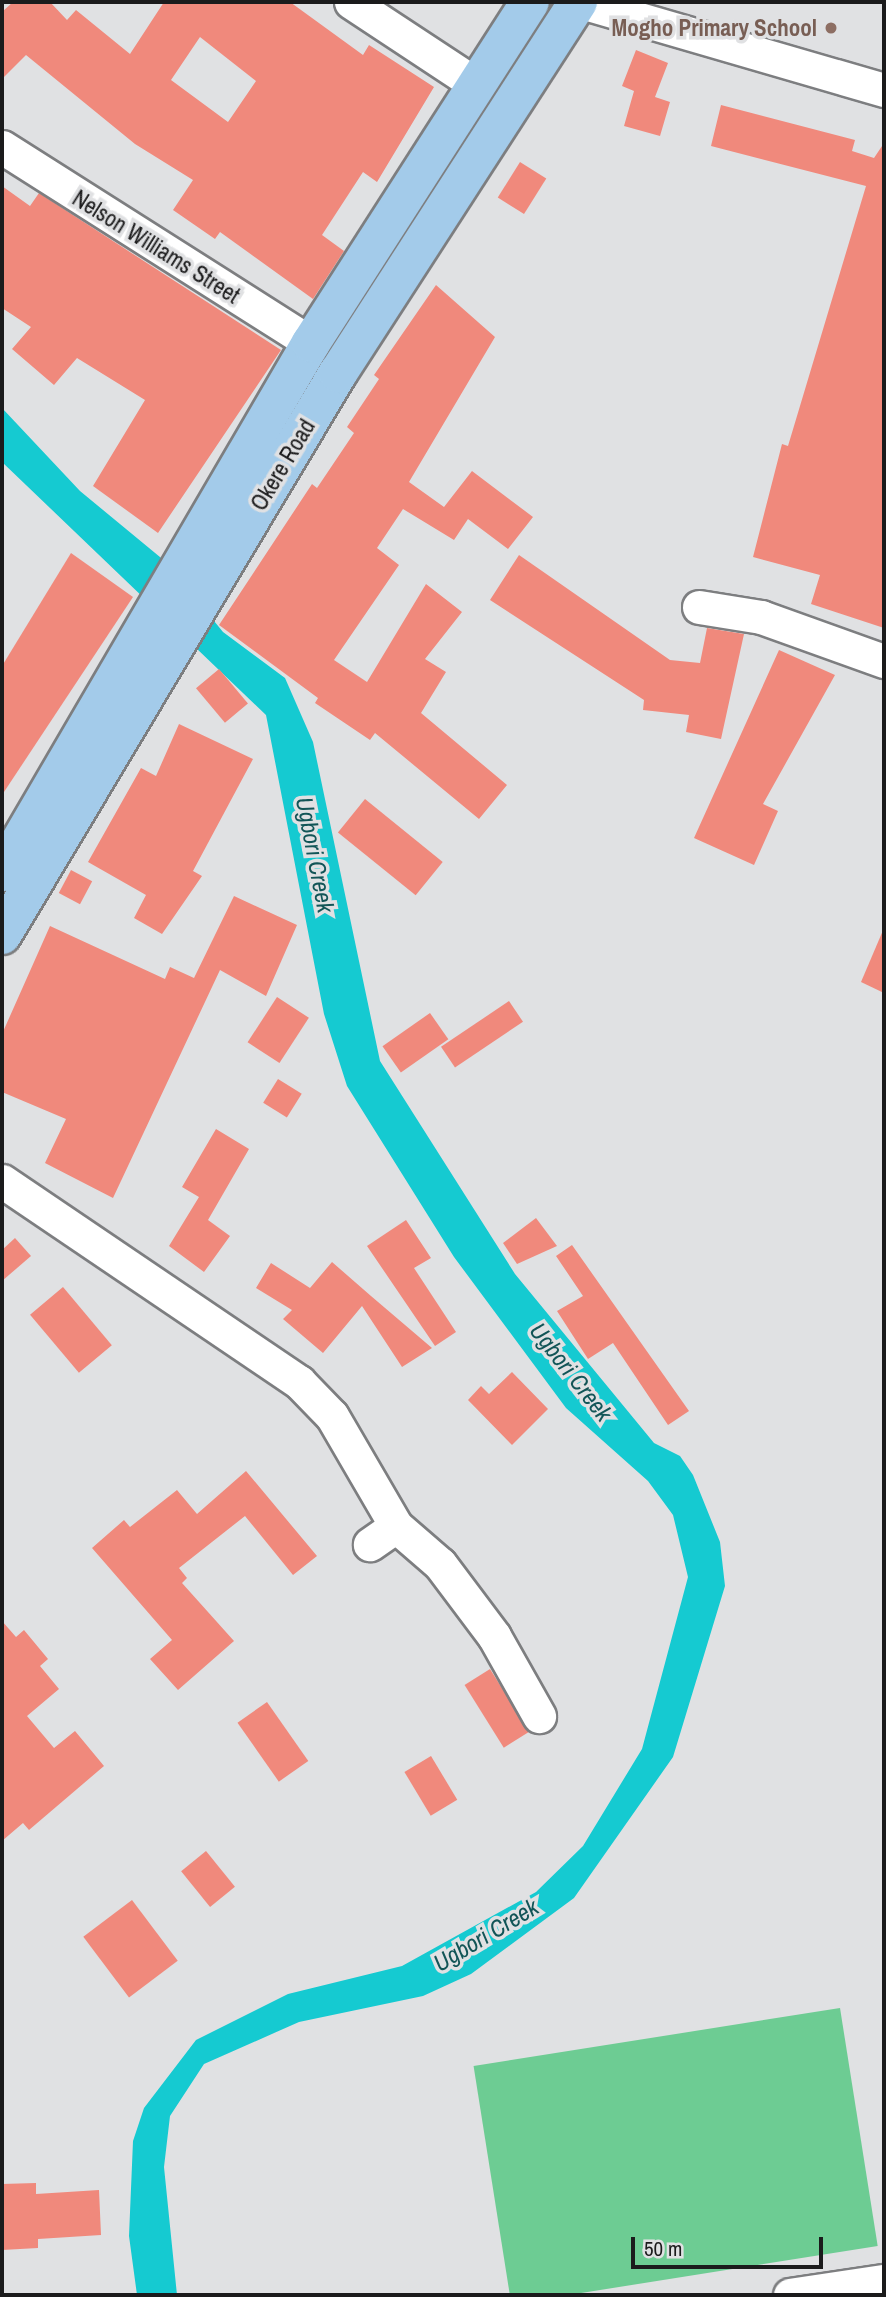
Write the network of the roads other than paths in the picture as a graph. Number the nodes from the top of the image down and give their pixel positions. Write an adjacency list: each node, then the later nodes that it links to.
1 (351, 2): 4 (street)
2 (530, 2): 4 (main road, Okere Road)
3 (580, 2): 5 (street); 9 (main road, Okere Road)
4 (477, 85): 7 (main road, Okere Road)
5 (884, 90)
6 (2, 148): 7 (street, Nelson Williams Street)
7 (311, 343): 9 (main road, Okere Road)
8 (699, 607): 10 (street)
9 (160, 635): 11 (main road, Okere Road); 12 (main road, Okere Road)
10 (884, 661)
11 (2, 872)
12 (2, 935)
13 (2, 1181): 14 (street)
14 (538, 1716)
15 (884, 2281): 16 (street)
16 (790, 2295)

